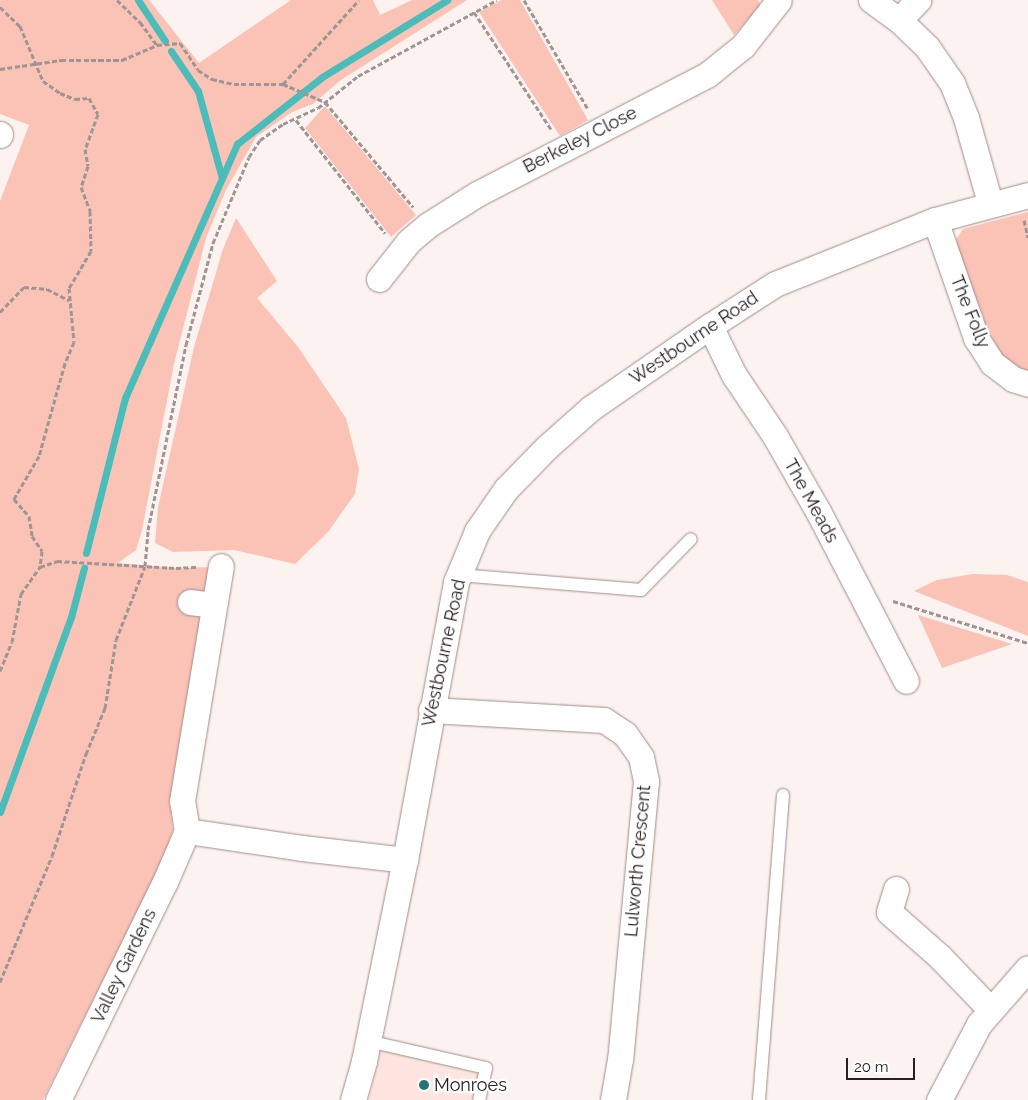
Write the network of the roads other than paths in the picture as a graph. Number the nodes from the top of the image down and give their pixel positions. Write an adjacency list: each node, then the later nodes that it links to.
1 (779, 0): 8 (street, Berkeley Close)
2 (871, 0): 4 (street)
3 (918, 0): 4 (street)
4 (899, 20): 6 (street)
5 (1028, 195): 6 (street, Westbourne Road)
6 (990, 203): 7 (street, Westbourne Road)
7 (935, 220): 9 (street, Westbourne Road); 10 (street, The Folly)
8 (379, 279)
9 (710, 326): 13 (street, Westbourne Road); 14 (street, The Meads)
10 (1028, 384)
11 (691, 539): 13 (lane)
12 (221, 566): 17 (street)
13 (459, 575): 15 (street, Westbourne Road)
14 (906, 681)
15 (431, 710): 18 (street, Westbourne Road); 26 (street, Lulworth Crescent)
16 (782, 795): 27 (lane)
17 (187, 831): 18 (street); 23 (street, Valley Gardens)
18 (405, 860): 22 (street, Westbourne Road)
19 (896, 889): 21 (street)
20 (1028, 968): 21 (street)
21 (990, 1009): 28 (street)
22 (368, 1041): 24 (street, Westbourne Road); 25 (lane)
23 (58, 1100)
24 (353, 1100)
25 (479, 1100)
26 (613, 1100)
27 (759, 1100)
28 (939, 1100)

